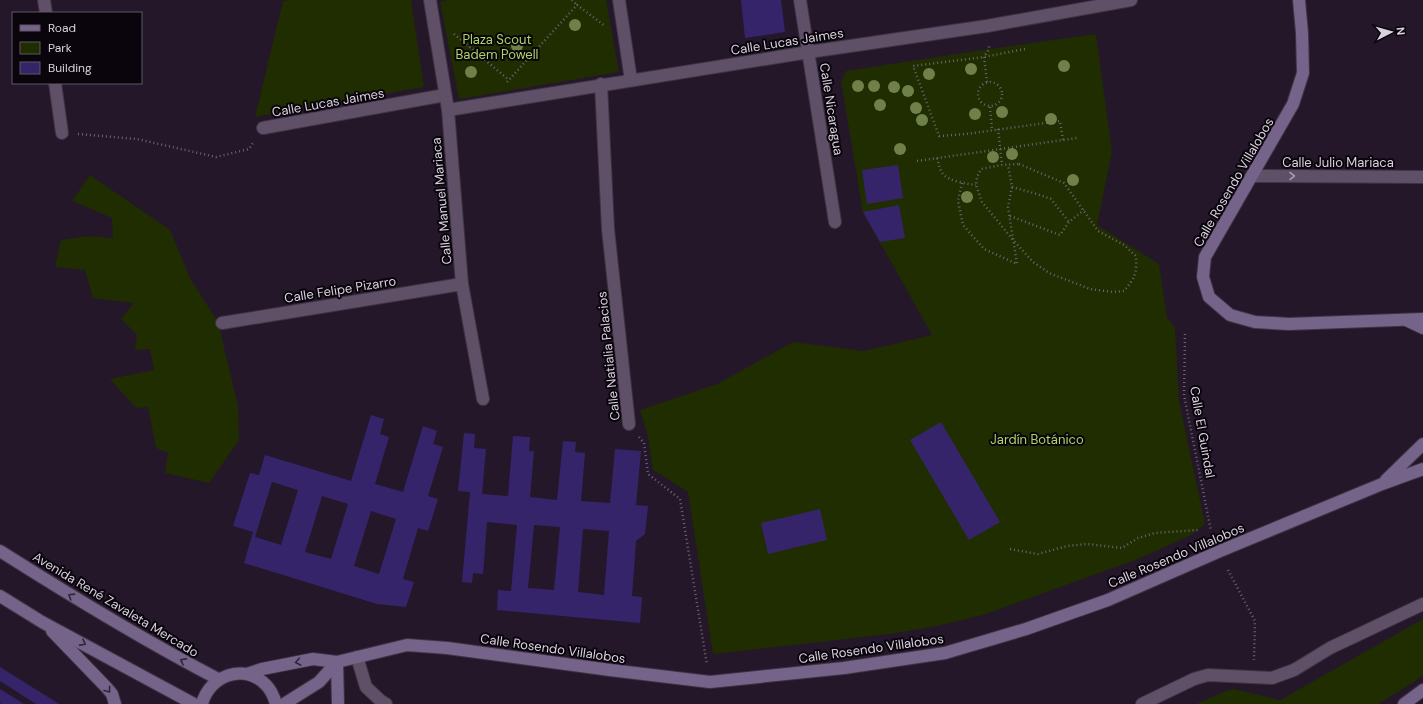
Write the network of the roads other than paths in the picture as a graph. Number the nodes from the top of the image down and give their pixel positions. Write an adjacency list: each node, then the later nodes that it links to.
1 (44, 0): 7 (street)
2 (430, 0): 12 (street, Calle Manuel Mariaca)
3 (619, 0): 9 (street)
4 (800, 0): 8 (street, Calle Nicaragua)
5 (1131, 0): 8 (street, Calle Lucas Jaimes)
6 (1299, 0): 16 (main road, Calle Rosendo Villalobos)
7 (46, 12)
8 (809, 52): 9 (street, Calle Lucas Jaimes); 18 (street, Calle Nicaragua)
9 (631, 80): 11 (street, Calle Lucas Jaimes)
10 (55, 84): 15 (street)
11 (601, 84): 13 (street, Calle Lucas Jaimes); 25 (street, Calle Natialia Palacios)
12 (445, 95): 13 (street, Calle Manuel Mariaca); 14 (street, Calle Lucas Jaimes)
13 (448, 110): 19 (street, Calle Manuel Mariaca)
14 (263, 128)
15 (62, 133)
16 (1253, 176): 17 (street, Calle Julio Mariaca, one-way to 17); 20 (main road, Calle Rosendo Villalobos)
17 (1423, 177)
18 (835, 222)
19 (462, 284): 22 (street, Calle Felipe Pizarro); 24 (street, Calle Manuel Mariaca)
20 (1405, 319): 21 (main road, Calle Rosendo Villalobos); 23 (main road, Calle Rosendo Villalobos)
21 (1423, 319)
22 (222, 323)
23 (1423, 328)
24 (483, 398)
25 (629, 424)
26 (1423, 444): 28 (main road, Calle Rosendo Villalobos)
27 (1423, 469): 28 (main road, Calle Rosendo Villalobos)
28 (1382, 484): 33 (main road, Calle Rosendo Villalobos)
29 (0, 551): 36 (main road, Avenida René Zavaleta Mercado, one-way to 29)
30 (0, 596): 32 (main road)
31 (1423, 604): 45 (street)
32 (42, 622): 38 (main road, one-way to 38); 39 (main road, one-way to 39)
33 (357, 657): 34 (main road, Calle Rosendo Villalobos); 44 (street)
34 (337, 662): 35 (main road, Calle Rosendo Villalobos, one-way to 35); 42 (main road); 43 (main road)
35 (247, 674): 36 (main road, Calle Rosendo Villalobos); 41 (main road)
36 (218, 679): 40 (main road)
37 (1423, 690): 46 (main road)
38 (115, 704)
39 (194, 704)
40 (202, 704)
41 (276, 704)
42 (284, 704)
43 (338, 704)
44 (386, 704)
45 (1142, 704)
46 (1404, 704)

